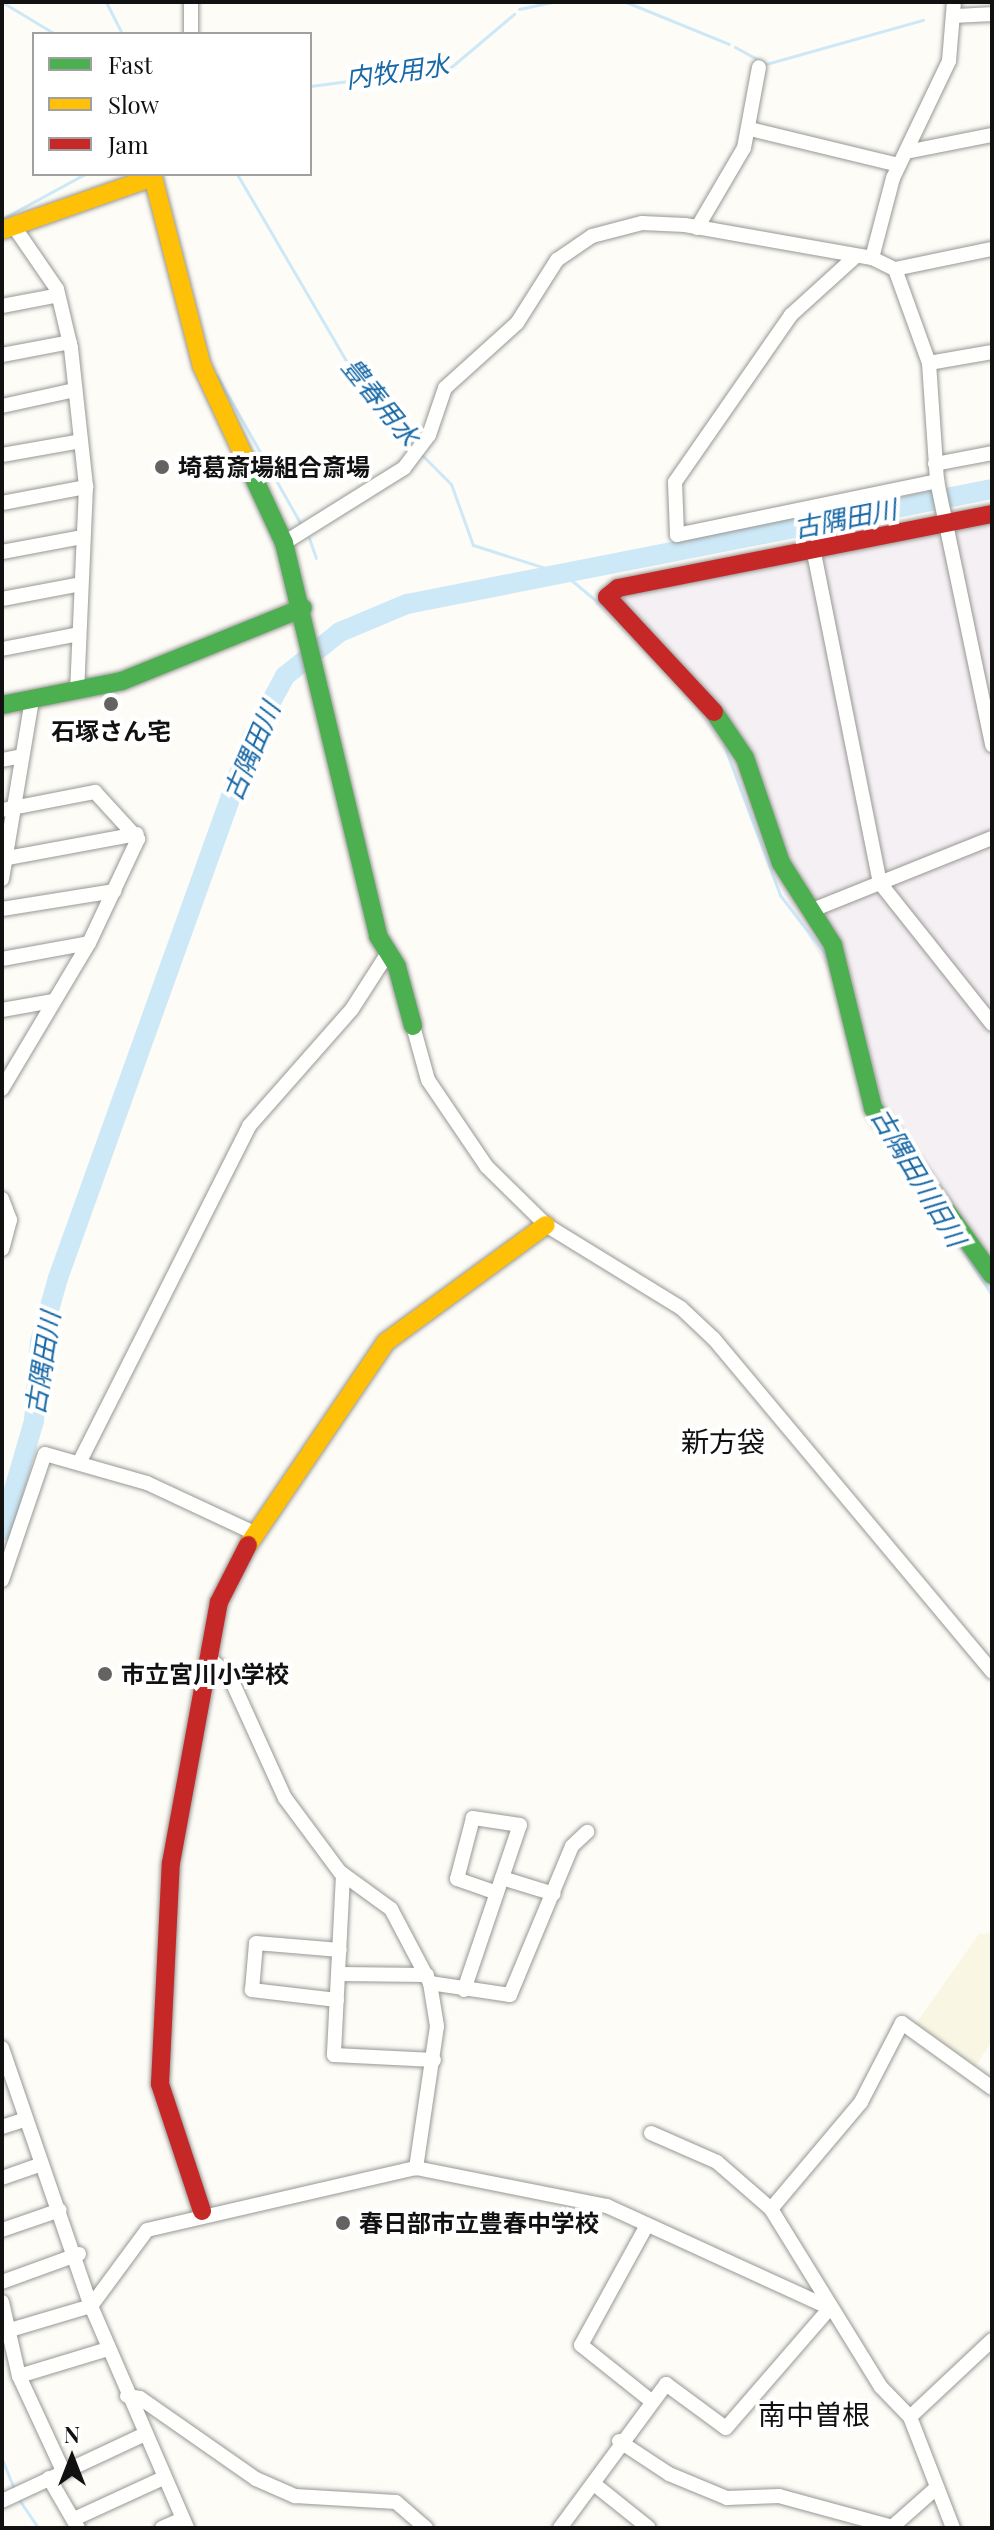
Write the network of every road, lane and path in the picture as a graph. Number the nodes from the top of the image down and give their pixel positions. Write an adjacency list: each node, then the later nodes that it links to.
1 (191, 2): 4 (street)
2 (954, 9): 3 (street); 8 (street)
3 (992, 14)
4 (191, 32)
5 (759, 67): 6 (street)
6 (750, 129): 8 (street); 11 (street)
7 (992, 135): 8 (street)
8 (903, 158): 15 (street)
9 (151, 176): 12 (street)
10 (154, 176): 35 (street)
11 (697, 228): 14 (street); 35 (street)
12 (9, 229): 17 (street)
13 (992, 249): 16 (street)
14 (856, 256): 15 (street); 29 (street)
15 (872, 258): 16 (street)
16 (895, 269): 22 (street)
17 (55, 296): 18 (street); 19 (street)
18 (2, 306)
19 (70, 342): 21 (street); 23 (street)
20 (992, 352): 22 (street)
21 (2, 355)
22 (929, 363): 28 (street)
23 (75, 390): 24 (street); 25 (street)
24 (2, 406)
25 (81, 441): 27 (street); 30 (street)
26 (992, 453): 28 (street)
27 (2, 455)
28 (935, 464): 29 (street)
29 (937, 481): 33 (street)
30 (86, 487): 31 (street); 34 (street)
31 (2, 503)
32 (992, 514): 33 (street)
33 (945, 517): 36 (street); 46 (street)
34 (82, 537): 37 (street); 38 (street)
35 (284, 543): 40 (street)
36 (813, 548): 54 (street); 57 (street)
37 (2, 552)
38 (81, 584): 39 (street); 41 (street)
39 (2, 599)
40 (303, 608): 43 (street); 59 (street)
41 (79, 634): 42 (street); 43 (street)
42 (2, 649)
43 (77, 690): 44 (street)
44 (32, 699): 45 (street); 47 (street)
45 (2, 705)
46 (992, 745)
47 (22, 756): 48 (street); 49 (street)
48 (2, 760)
49 (8, 808): 50 (street); 52 (street)
50 (137, 834): 52 (street); 55 (street)
51 (992, 838): 54 (street)
52 (4, 859): 53 (street)
53 (2, 879)
54 (880, 883): 57 (street); 63 (street)
55 (115, 891): 56 (street); 58 (street)
56 (2, 909)
57 (810, 911): 69 (street)
58 (89, 943): 60 (street); 61 (street)
59 (388, 953): 64 (street); 70 (street)
60 (2, 959)
61 (53, 1001): 62 (street); 65 (street)
62 (2, 1010)
63 (992, 1024)
64 (413, 1026): 67 (street)
65 (2, 1089)
66 (2, 1199): 68 (street)
67 (546, 1225): 71 (street); 74 (street)
68 (2, 1249)
69 (992, 1275)
70 (79, 1463): 71 (street); 72 (street)
71 (254, 1533): 73 (street)
72 (2, 1580)
73 (207, 1656): 76 (street); 97 (street)
74 (992, 1672)
75 (587, 1832): 79 (street)
76 (343, 1875): 80 (street); 82 (street)
77 (502, 1878): 78 (street); 78 (street); 79 (street)
78 (497, 1893): 83 (street)
79 (554, 1894): 83 (street)
80 (340, 1950): 81 (street); 84 (street)
81 (338, 1974): 82 (street); 84 (street)
82 (429, 1979): 83 (street); 86 (street)
83 (464, 1990)
84 (337, 2000): 86 (street)
85 (2, 2048): 87 (street)
86 (434, 2060): 93 (street)
87 (6, 2074): 89 (street)
88 (992, 2088): 95 (street)
89 (26, 2119): 90 (street); 92 (street)
90 (2, 2127)
91 (651, 2133): 95 (street)
92 (42, 2164): 94 (street); 96 (street)
93 (416, 2168): 97 (street); 98 (street)
94 (2, 2178)
95 (771, 2209): 104 (street)
96 (60, 2210): 99 (street); 100 (street)
97 (202, 2211): 103 (street)
98 (647, 2225): 104 (street); 110 (street)
99 (2, 2230)
100 (79, 2254): 101 (street); 103 (street)
101 (2, 2282)
102 (2, 2302): 105 (street)
103 (91, 2306): 105 (street); 107 (street)
104 (830, 2308): 110 (street); 111 (street)
105 (10, 2330): 108 (street)
106 (992, 2340): 111 (street)
107 (108, 2349): 108 (street); 109 (street)
108 (19, 2376): 114 (street)
109 (127, 2396): 112 (street); 124 (street)
110 (650, 2400): 113 (street)
111 (910, 2417): 118 (street)
112 (143, 2435): 114 (street); 116 (street)
113 (619, 2441): 117 (street); 122 (street)
114 (63, 2471): 115 (street)
115 (49, 2478): 119 (street); 120 (street)
116 (163, 2478): 120 (street); 121 (street)
117 (594, 2484): 125 (street); 126 (street)
118 (936, 2488): 122 (street); 127 (street)
119 (2, 2501)
120 (76, 2523)
121 (184, 2523): 123 (street)
122 (892, 2527)
123 (162, 2528)
124 (426, 2528)
125 (560, 2528)
126 (649, 2528)
127 (953, 2528)

